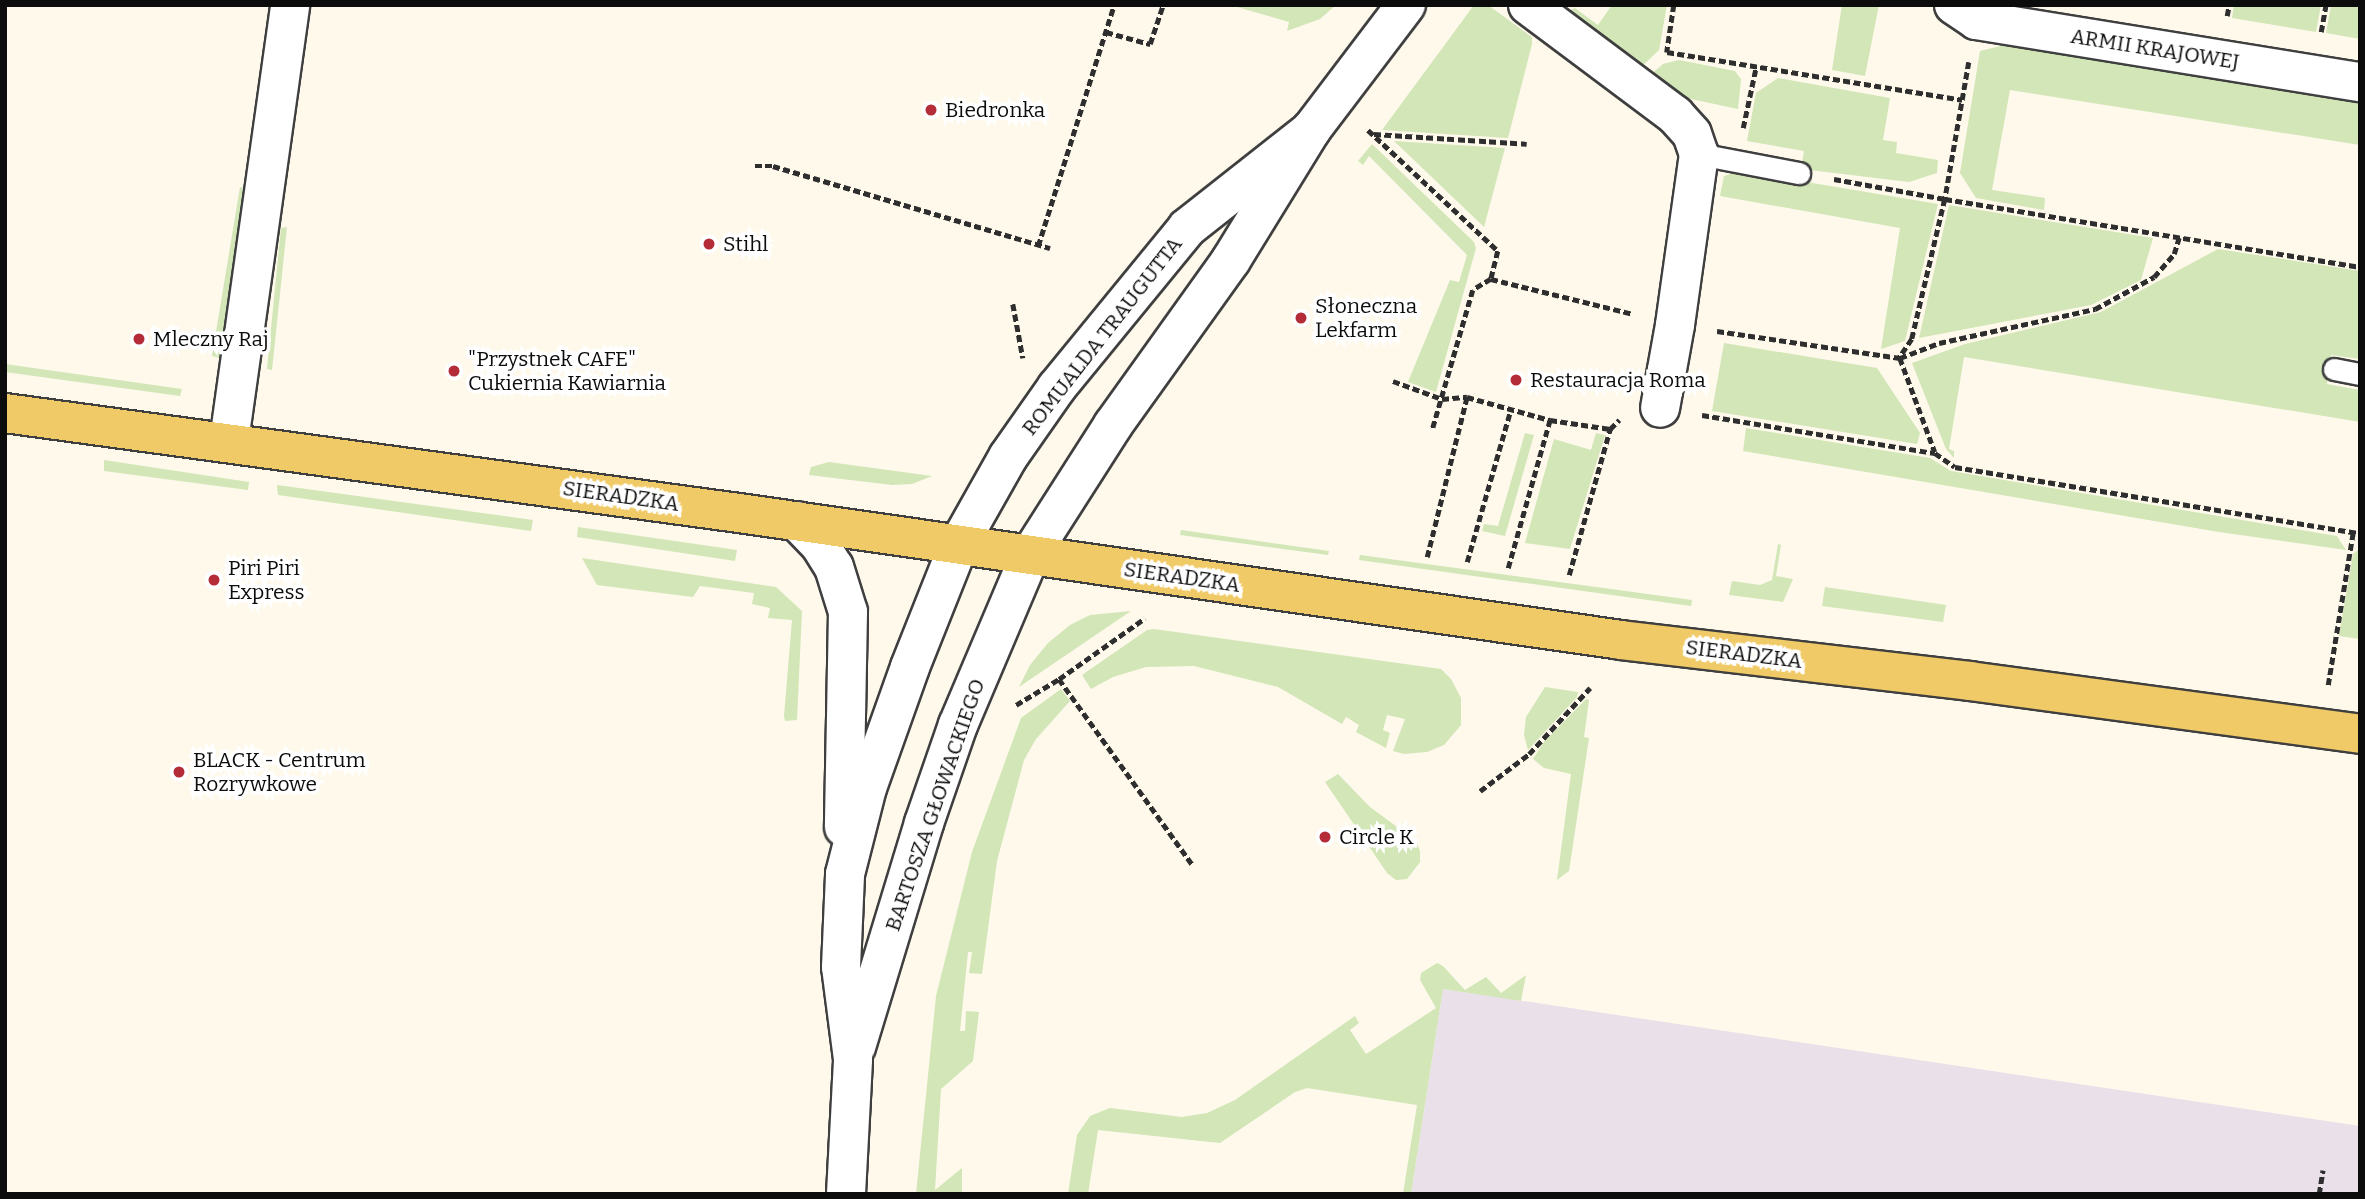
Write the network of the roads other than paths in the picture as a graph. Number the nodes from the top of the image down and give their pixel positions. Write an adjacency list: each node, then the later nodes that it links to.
1 (290, 5): 13 (street)
2 (1406, 5): 6 (street, ROMUALDA TRAUGUTTA)
3 (1528, 5): 7 (street)
4 (1954, 5): 5 (street, ARMII KRAJOWEJ)
5 (2360, 82)
6 (1311, 130): 15 (street, ROMUALDA TRAUGUTTA); 16 (street, ROMUALDA TRAUGUTTA)
7 (1717, 158): 8 (lane); 11 (street)
8 (1799, 173)
9 (2334, 369): 10 (lane)
10 (2360, 373)
11 (1660, 408)
12 (5, 412): 13 (main road, SIERADZKA)
13 (229, 441): 14 (main road, SIERADZKA)
14 (797, 522): 15 (main road, SIERADZKA); 18 (street)
15 (959, 544): 16 (main road, SIERADZKA); 18 (street, BARTOSZA GŁOWACKIEGO)
16 (1030, 555): 17 (main road, SIERADZKA); 19 (street, BARTOSZA GŁOWACKIEGO)
17 (2360, 734)
18 (845, 874): 19 (street, BARTOSZA GŁOWACKIEGO)
19 (853, 1059): 20 (street, BARTOSZA GŁOWACKIEGO)
20 (846, 1194)

